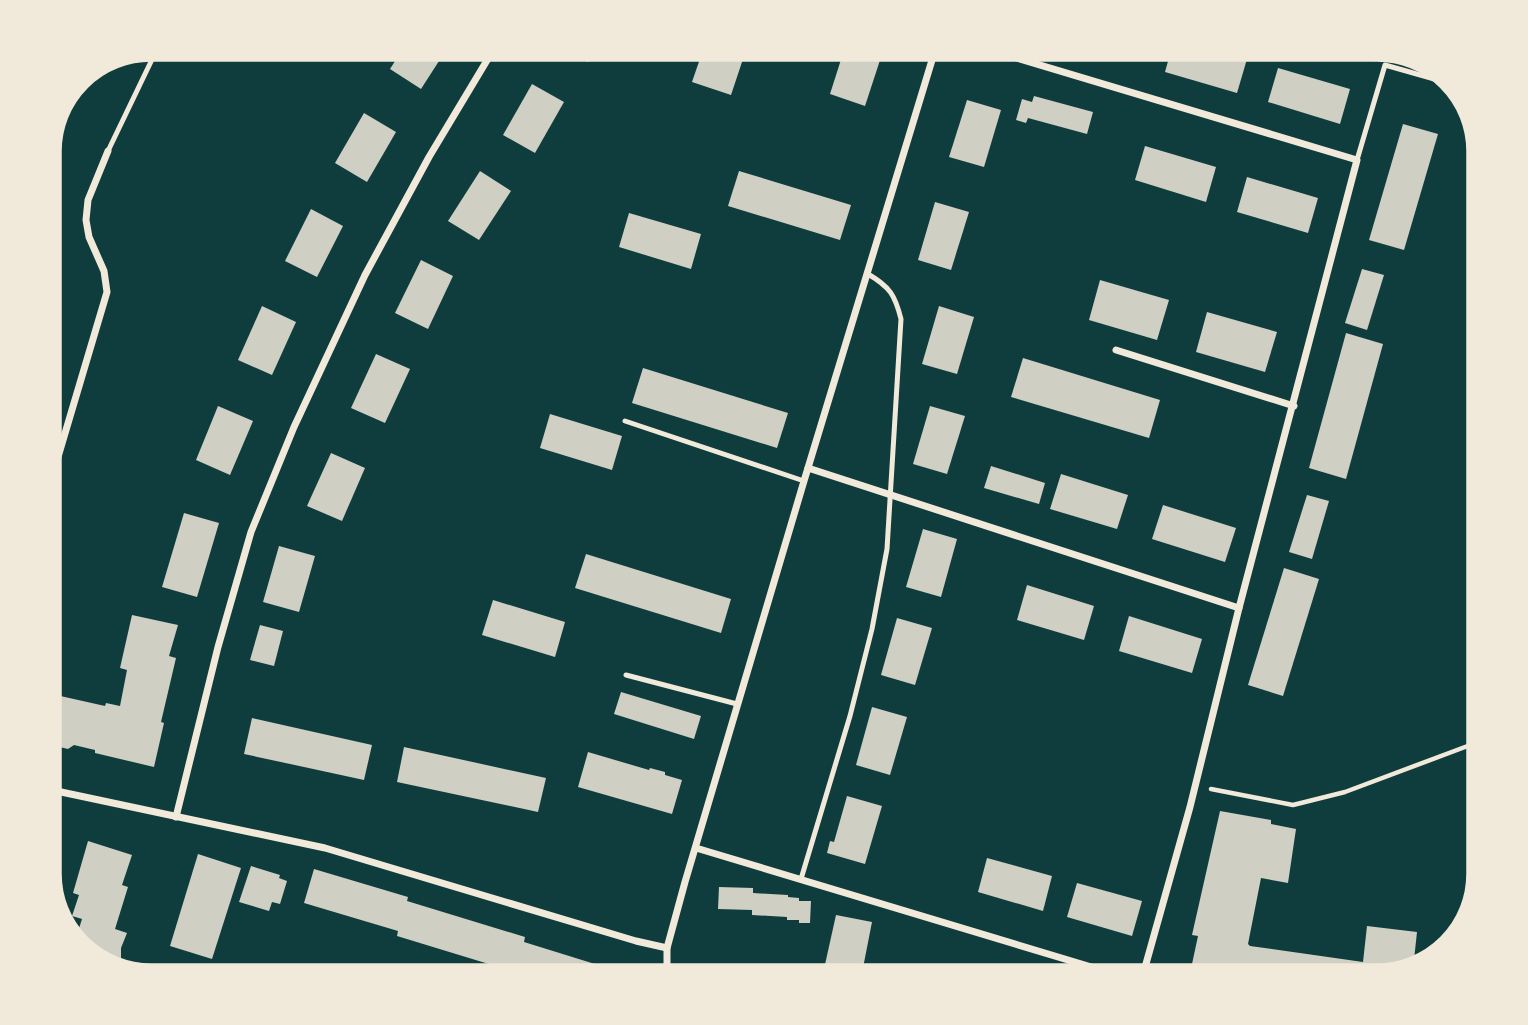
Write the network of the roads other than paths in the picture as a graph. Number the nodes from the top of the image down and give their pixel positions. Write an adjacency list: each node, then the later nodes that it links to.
1 (152, 60): 6 (lane)
2 (487, 60): 20 (street)
3 (932, 60): 8 (street)
4 (1023, 60): 7 (street)
5 (1433, 79): 7 (lane)
6 (108, 151): 12 (street)
7 (1357, 160): 10 (street)
8 (869, 274): 13 (street); 15 (lane)
9 (1116, 350): 10 (street)
10 (1294, 406): 16 (street)
11 (625, 421): 14 (lane)
12 (60, 450)
13 (808, 468): 14 (street); 15 (street)
14 (804, 481): 18 (street)
15 (891, 496): 16 (street); 22 (lane)
16 (1239, 608): 26 (street)
17 (626, 675): 18 (lane)
18 (737, 704): 21 (street)
19 (60, 792): 20 (street)
20 (176, 817): 23 (street)
21 (696, 848): 22 (street); 23 (street)
22 (801, 879): 25 (street)
23 (667, 948): 24 (street)
24 (667, 965)
25 (1085, 965)
26 (1146, 965)

